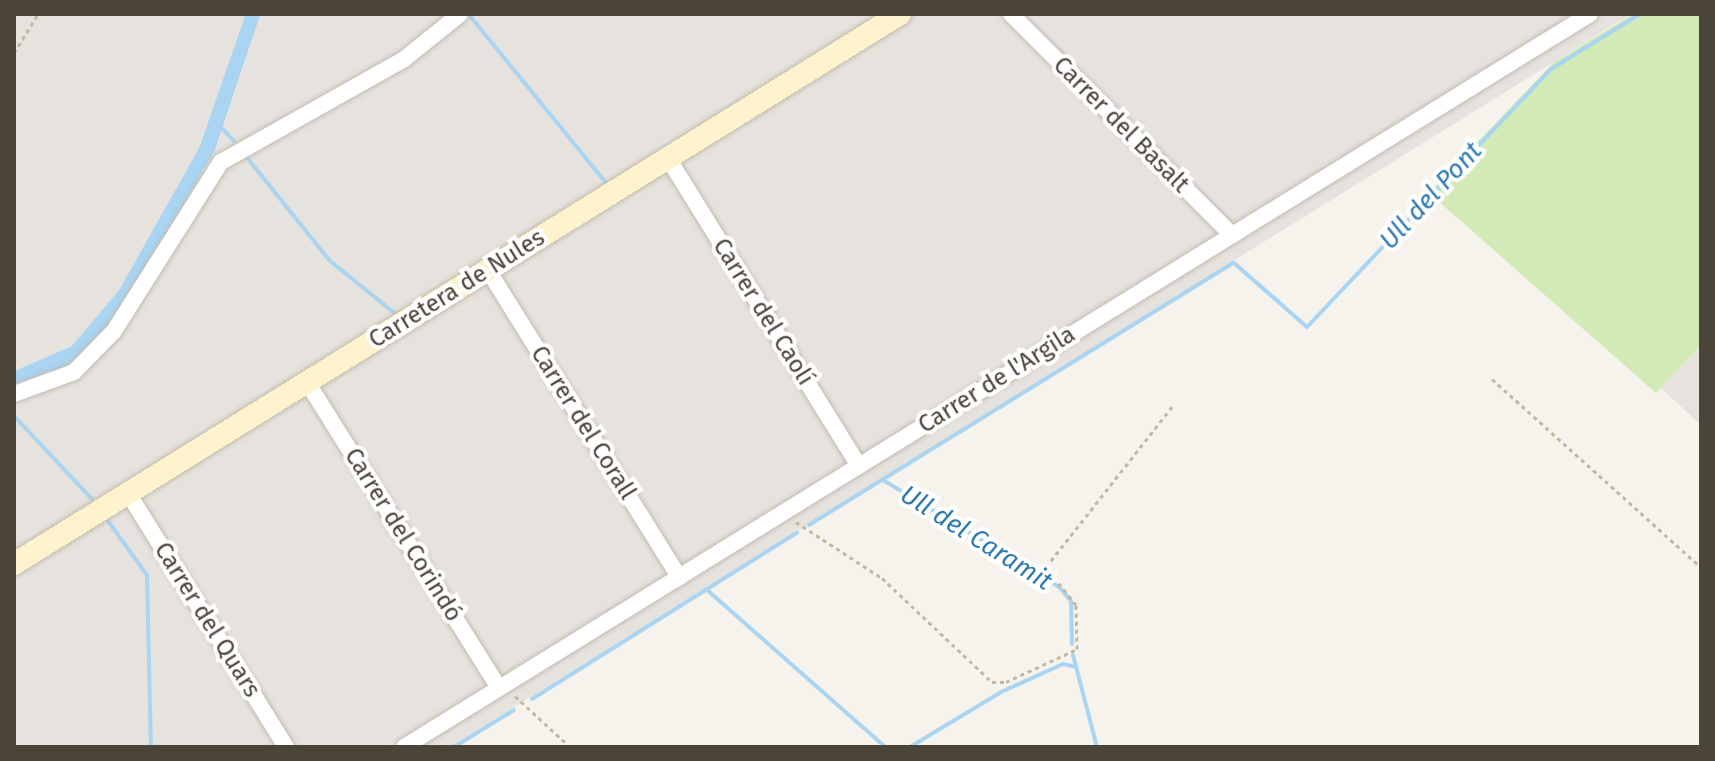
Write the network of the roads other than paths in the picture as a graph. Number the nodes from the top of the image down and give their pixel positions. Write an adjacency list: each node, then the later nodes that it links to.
1 (460, 14): 9 (street)
2 (900, 14): 5 (main road, Carretera de Nules)
3 (1011, 14): 6 (street, Carrer del Basalt)
4 (1590, 14): 6 (street, Carrer de l'Argila)
5 (668, 158): 7 (main road, Carretera de Nules); 10 (street, Carrer del Caolí)
6 (1232, 235): 10 (street, Carrer de l'Argila)
7 (488, 270): 8 (main road, Carretera de Nules); 13 (street, Carrer del Corall)
8 (307, 382): 11 (main road, Carretera de Nules); 14 (street, Carrer del Corindó)
9 (14, 394)
10 (859, 466): 13 (street, Carrer de l'Argila)
11 (128, 493): 12 (main road, Carretera de Nules); 15 (street, Carrer del Quars)
12 (14, 564)
13 (679, 577): 14 (street, Carrer de l'Argila)
14 (501, 687): 16 (street, Carrer de l'Argila)
15 (286, 747)
16 (404, 747)

